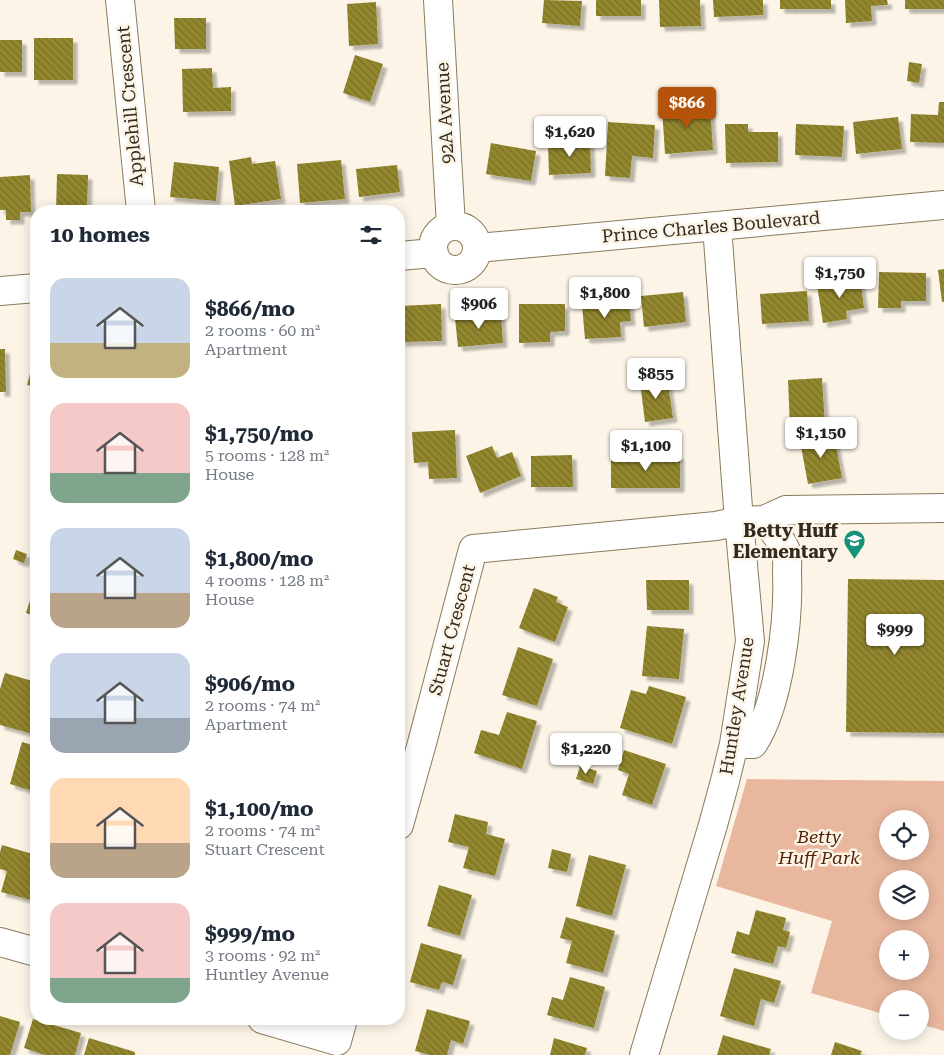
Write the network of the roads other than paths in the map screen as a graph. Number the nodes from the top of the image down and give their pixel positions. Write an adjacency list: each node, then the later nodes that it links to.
1 (120, 0): 3 (street, Applehill Crescent)
2 (438, 0): 5 (street, 92A Avenue)
3 (139, 205)
4 (944, 205): 6 (street, Prince Charles Boulevard)
5 (451, 226): 7 (street); 8 (street)
6 (717, 226): 7 (street, Prince Charles Boulevard); 13 (street, Huntley Avenue)
7 (478, 248): 8 (street)
8 (434, 253): 9 (street)
9 (405, 255)
10 (30, 288): 11 (street)
11 (0, 291)
12 (944, 508): 13 (street)
13 (752, 521): 14 (street, Huntley Avenue); 14 (street); 15 (street, Stuart Crescent)
14 (734, 744): 20 (street, Huntley Avenue)
15 (405, 804)
16 (0, 942): 17 (street)
17 (30, 950)
18 (282, 1025): 19 (street)
19 (341, 1025)
20 (644, 1055)

